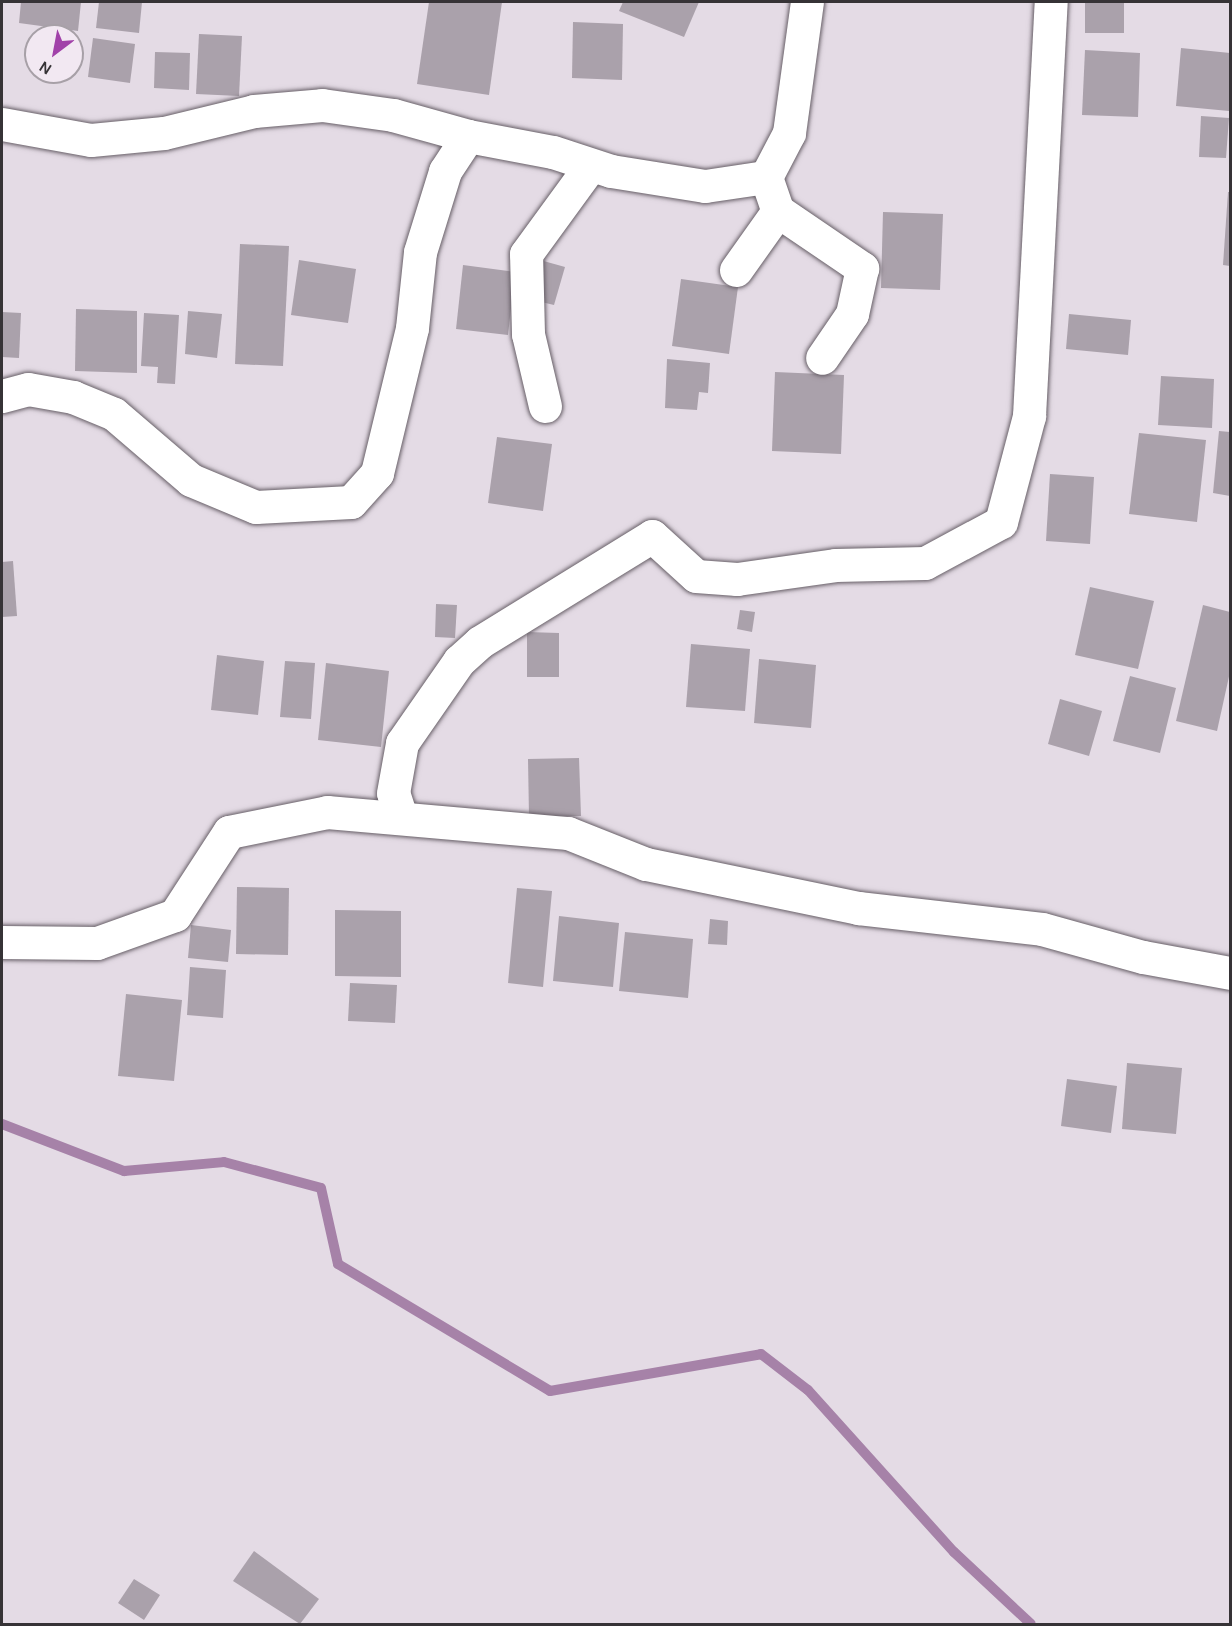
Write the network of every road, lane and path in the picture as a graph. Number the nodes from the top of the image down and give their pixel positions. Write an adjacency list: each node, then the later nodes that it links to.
1 (807, 2): 6 (street)
2 (1050, 2): 12 (street)
3 (2, 124): 4 (street)
4 (468, 136): 5 (street); 10 (street)
5 (591, 165): 6 (street); 11 (street)
6 (766, 177): 7 (street)
7 (778, 211): 8 (street); 9 (street)
8 (736, 270)
9 (822, 358)
10 (2, 396)
11 (545, 406)
12 (401, 817): 13 (street); 14 (street)
13 (2, 942)
14 (1230, 973)

